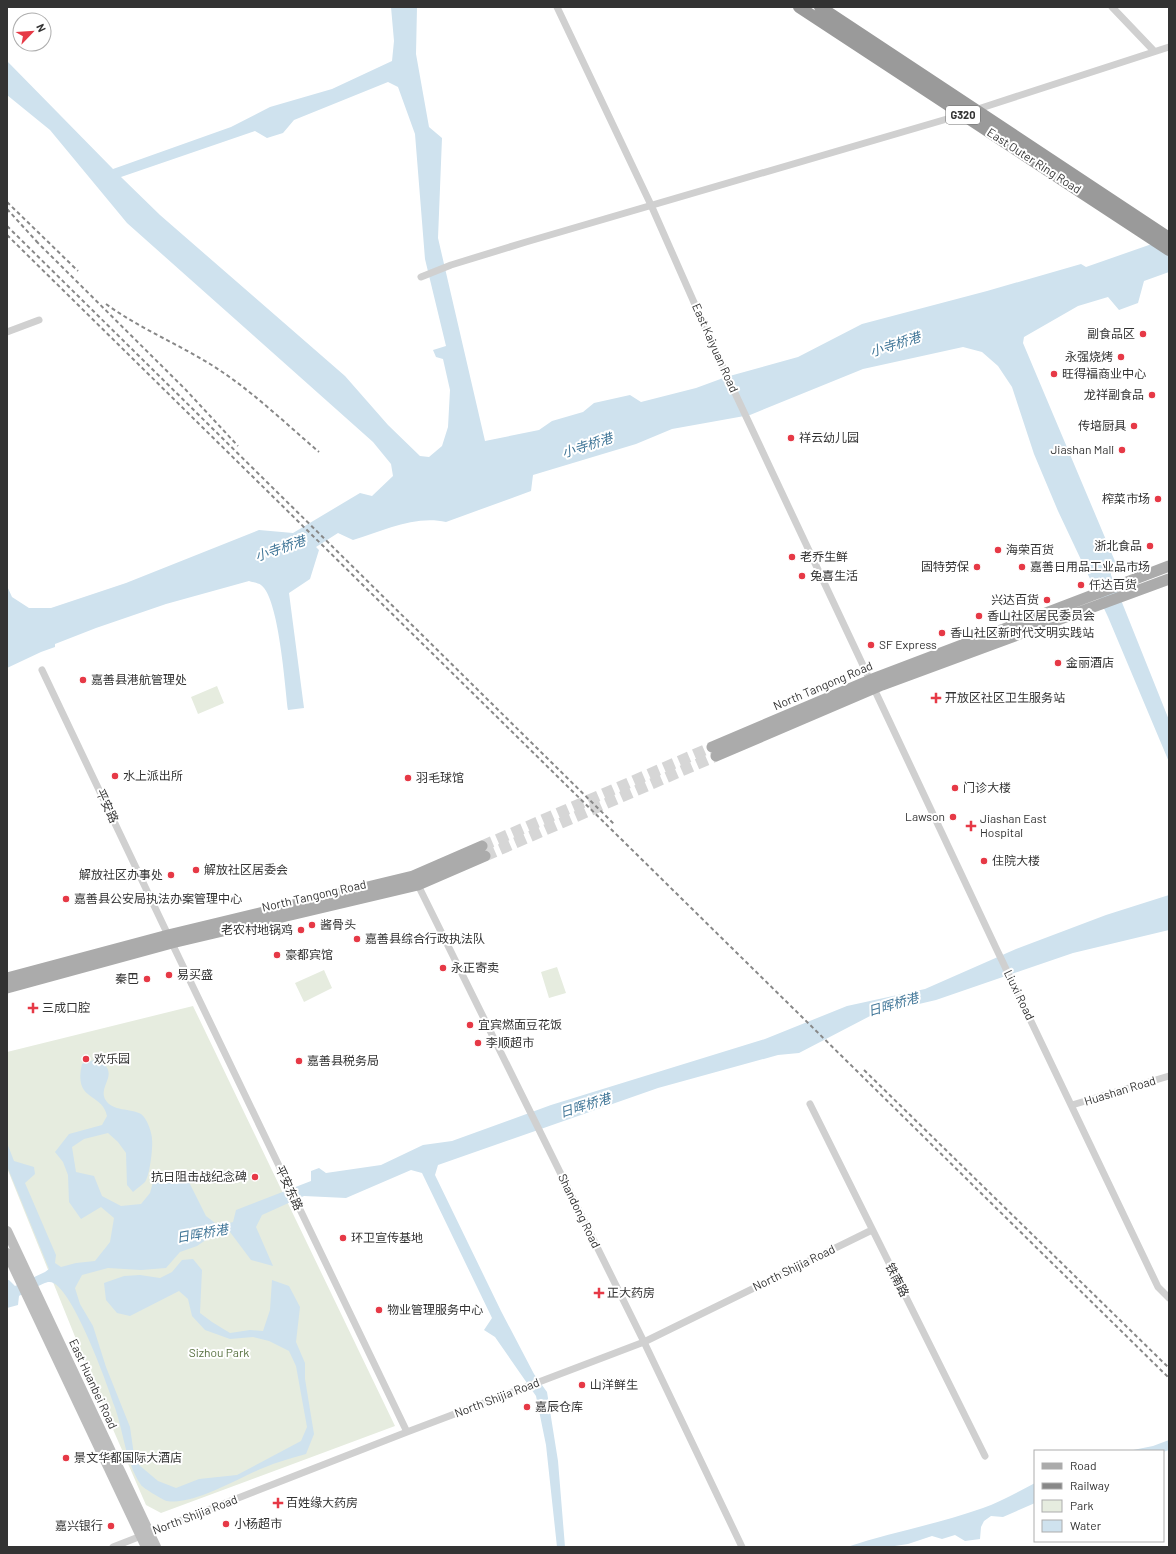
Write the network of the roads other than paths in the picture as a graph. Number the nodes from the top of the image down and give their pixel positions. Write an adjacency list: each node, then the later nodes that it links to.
1 (557, 7): 9 (street, East Kaiyuan Road)
2 (799, 7): 8 (highway, East Outer Ring Road / G320)
3 (820, 7): 7 (highway, East Outer Ring Road / G320)
4 (1112, 7): 6 (street)
5 (1169, 47): 6 (street)
6 (1154, 51): 7 (street)
7 (976, 110): 8 (street); 10 (highway, East Outer Ring Road / G320)
8 (963, 114): 9 (street); 10 (highway, East Outer Ring Road / G320)
9 (651, 205): 13 (street); 20 (street, East Kaiyuan Road)
10 (1131, 218): 11 (highway, East Outer Ring Road / G320); 12 (highway, East Outer Ring Road / G320)
11 (1169, 238)
12 (1169, 250)
13 (421, 277)
14 (39, 320): 15 (street)
15 (7, 332)
16 (1169, 566): 18 (main road, North Tangong Road)
17 (1169, 579): 18 (main road, North Tangong Road)
18 (1096, 600): 20 (main road, North Tangong Road)
19 (42, 670): 24 (street, 平安路)
20 (872, 684): 21 (main road, North Tangong Road); 29 (street, Liuxi Road)
21 (714, 751)
22 (483, 851): 23 (main road, North Tangong Road)
23 (416, 880): 24 (main road, North Tangong Road); 35 (street, Shandong Road)
24 (170, 939): 25 (main road, North Tangong Road); 26 (main road, North Tangong Road); 36 (street, 平安东路)
25 (7, 978)
26 (7, 988)
27 (1169, 1076): 29 (street, Huashan Road)
28 (810, 1104): 30 (street, 铁南路)
29 (1072, 1105): 34 (street, Liuxi Road)
30 (872, 1230): 35 (street, North Shijia Road); 37 (street, 铁南路)
31 (7, 1231): 33 (street, East Huanbei Road)
32 (7, 1253): 33 (street, East Huanbei Road)
33 (23, 1276): 38 (street, East Huanbei Road)
34 (1169, 1298)
35 (644, 1342): 36 (street, North Shijia Road); 42 (street, Shandong Road)
36 (408, 1432): 38 (street, North Shijia Road)
37 (985, 1456)
38 (145, 1534): 39 (street, North Shijia Road); 40 (street, East Huanbei Road); 41 (street, East Huanbei Road)
39 (113, 1547)
40 (146, 1547)
41 (156, 1547)
42 (742, 1547)

